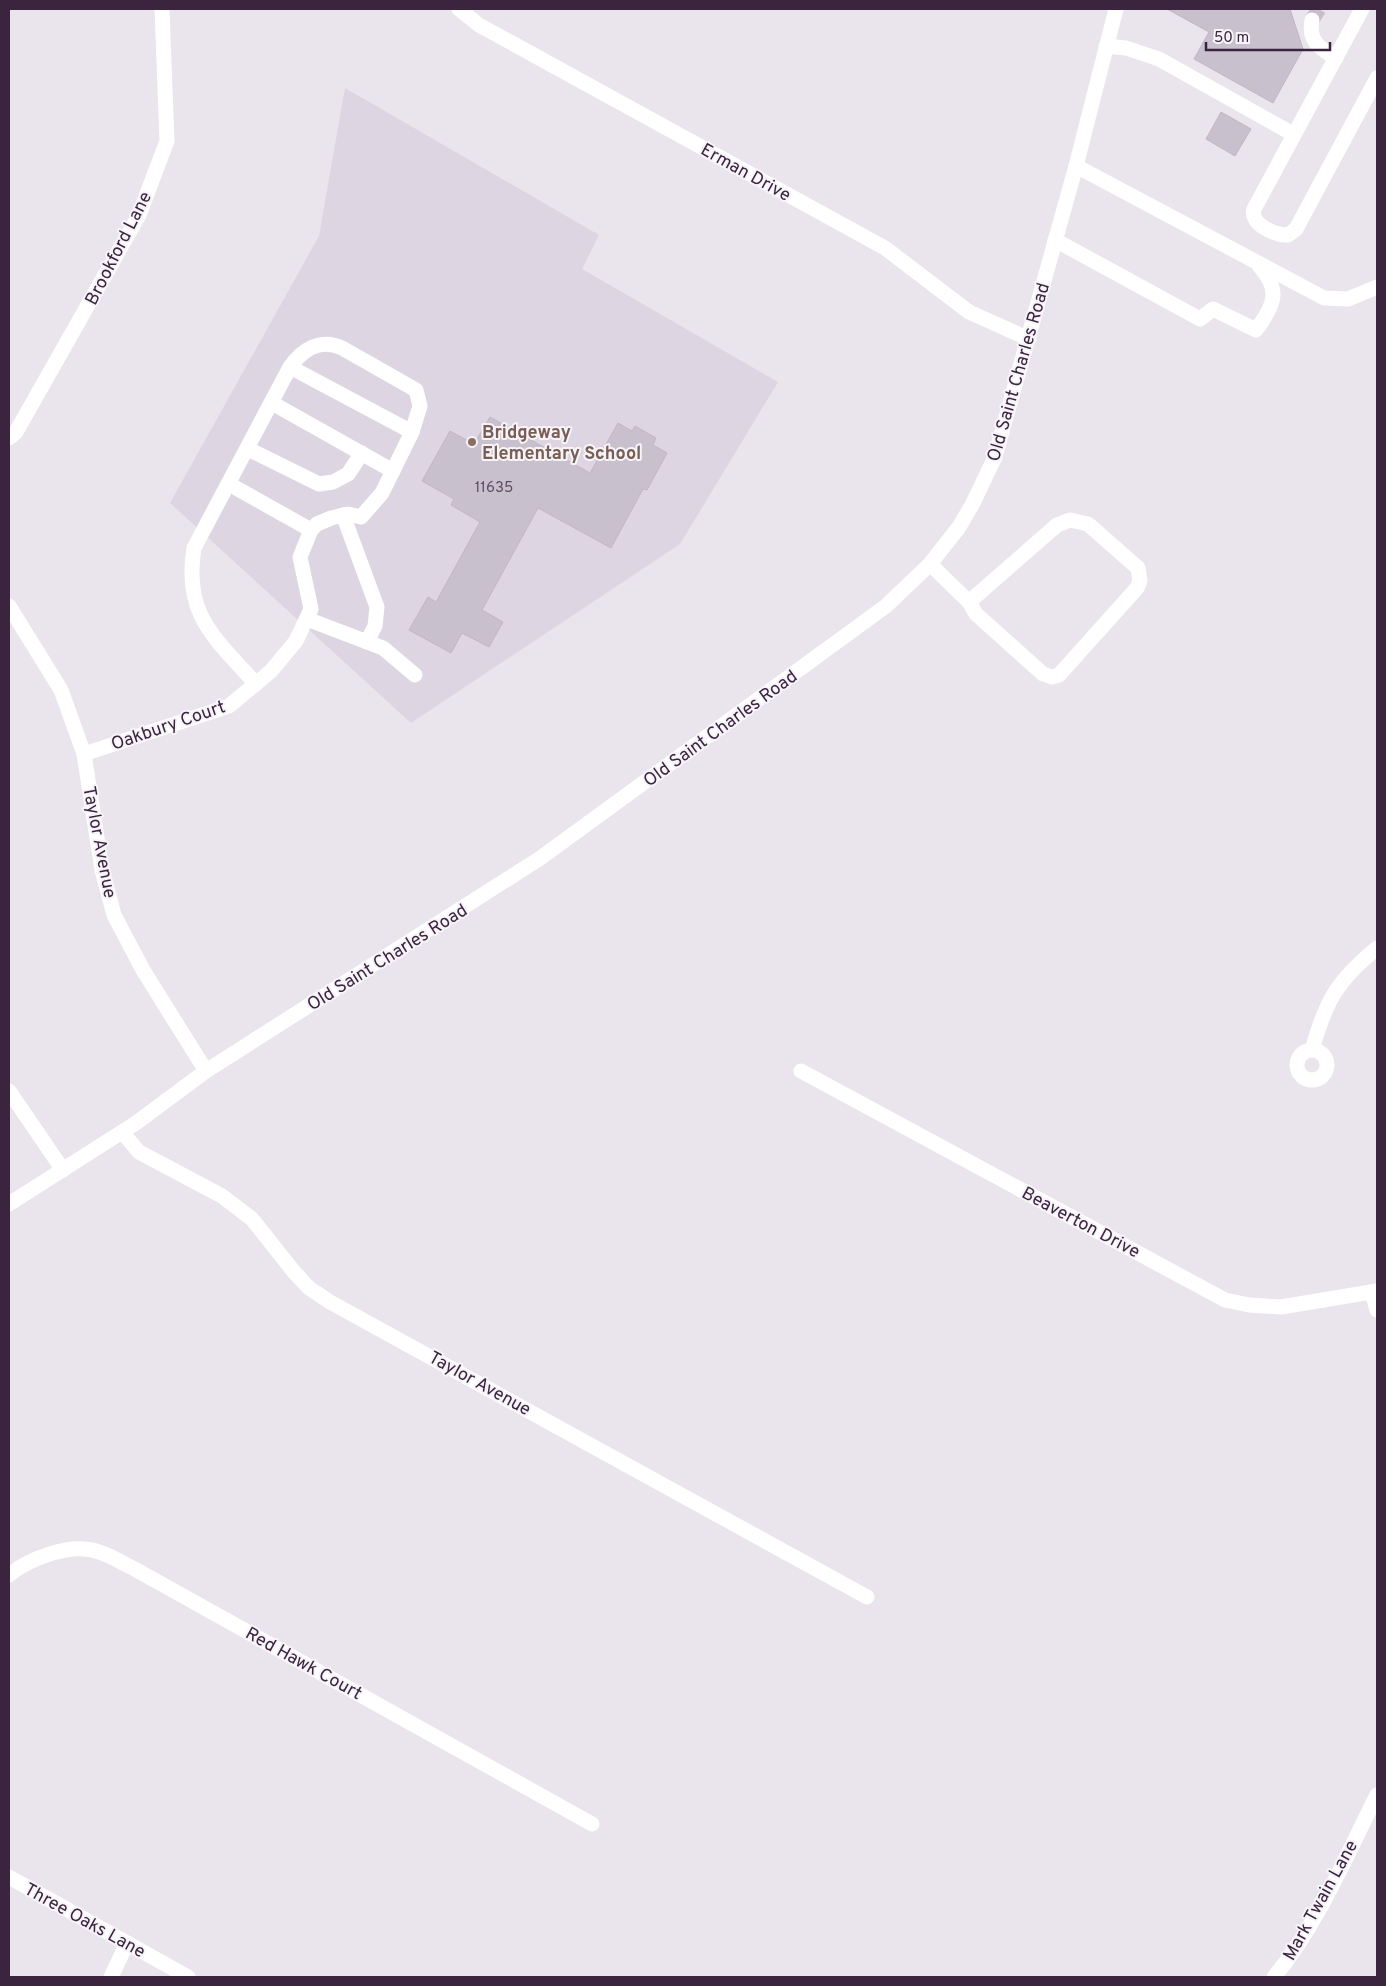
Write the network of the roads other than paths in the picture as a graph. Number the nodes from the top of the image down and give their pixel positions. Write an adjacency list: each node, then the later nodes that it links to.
1 (162, 9): 18 (street, Brookford Lane)
2 (459, 9): 14 (street, Erman Drive)
3 (1116, 9): 6 (street, Old Saint Charles Road)
4 (1362, 9): 7 (street)
5 (1312, 20): 7 (street)
6 (1106, 46): 9 (street); 10 (street, Old Saint Charles Road)
7 (1336, 58): 9 (street)
8 (1377, 78): 9 (street)
9 (1294, 134)
10 (1076, 166): 11 (street, Old Saint Charles Road); 12 (street)
11 (1055, 240): 12 (street); 14 (street, Old Saint Charles Road)
12 (1256, 263): 13 (street)
13 (1377, 287)
14 (1029, 339): 25 (street, Old Saint Charles Road)
15 (290, 367): 16 (street); 17 (street); 17 (street)
16 (272, 403): 19 (street); 20 (street)
17 (412, 432): 21 (street)
18 (9, 438)
19 (248, 448): 20 (street); 22 (street)
20 (362, 453): 21 (street)
21 (393, 471): 23 (street)
22 (229, 484): 24 (street); 31 (street)
23 (343, 515): 24 (street); 29 (street)
24 (311, 530): 28 (street, Oakbury Court)
25 (930, 564): 26 (street); 35 (street, Old Saint Charles Road)
26 (969, 602): 26 (street)
27 (9, 606): 32 (street, Taylor Avenue)
28 (306, 619): 29 (street); 31 (street, Oakbury Court)
29 (367, 642): 30 (street)
30 (414, 675)
31 (256, 684): 32 (street, Oakbury Court)
32 (84, 754): 35 (street, Taylor Avenue)
33 (1377, 948): 34 (street)
34 (1312, 1050)
35 (206, 1071): 38 (street, Old Saint Charles Road)
36 (801, 1071): 41 (street, Beaverton Drive)
37 (9, 1091): 39 (street)
38 (122, 1132): 39 (street, Old Saint Charles Road); 44 (street, Taylor Avenue)
39 (63, 1170): 40 (street, Old Saint Charles Road)
40 (9, 1204)
41 (1374, 1292): 42 (street)
42 (1377, 1310)
43 (9, 1575): 46 (street, Red Hawk Court)
44 (867, 1597)
45 (1377, 1795): 51 (street, Mark Twain Lane)
46 (592, 1824)
47 (9, 1878): 48 (street, Three Oaks Lane)
48 (127, 1944): 49 (street); 50 (street, Three Oaks Lane)
49 (111, 1977)
50 (188, 1977)
51 (1274, 1977)

